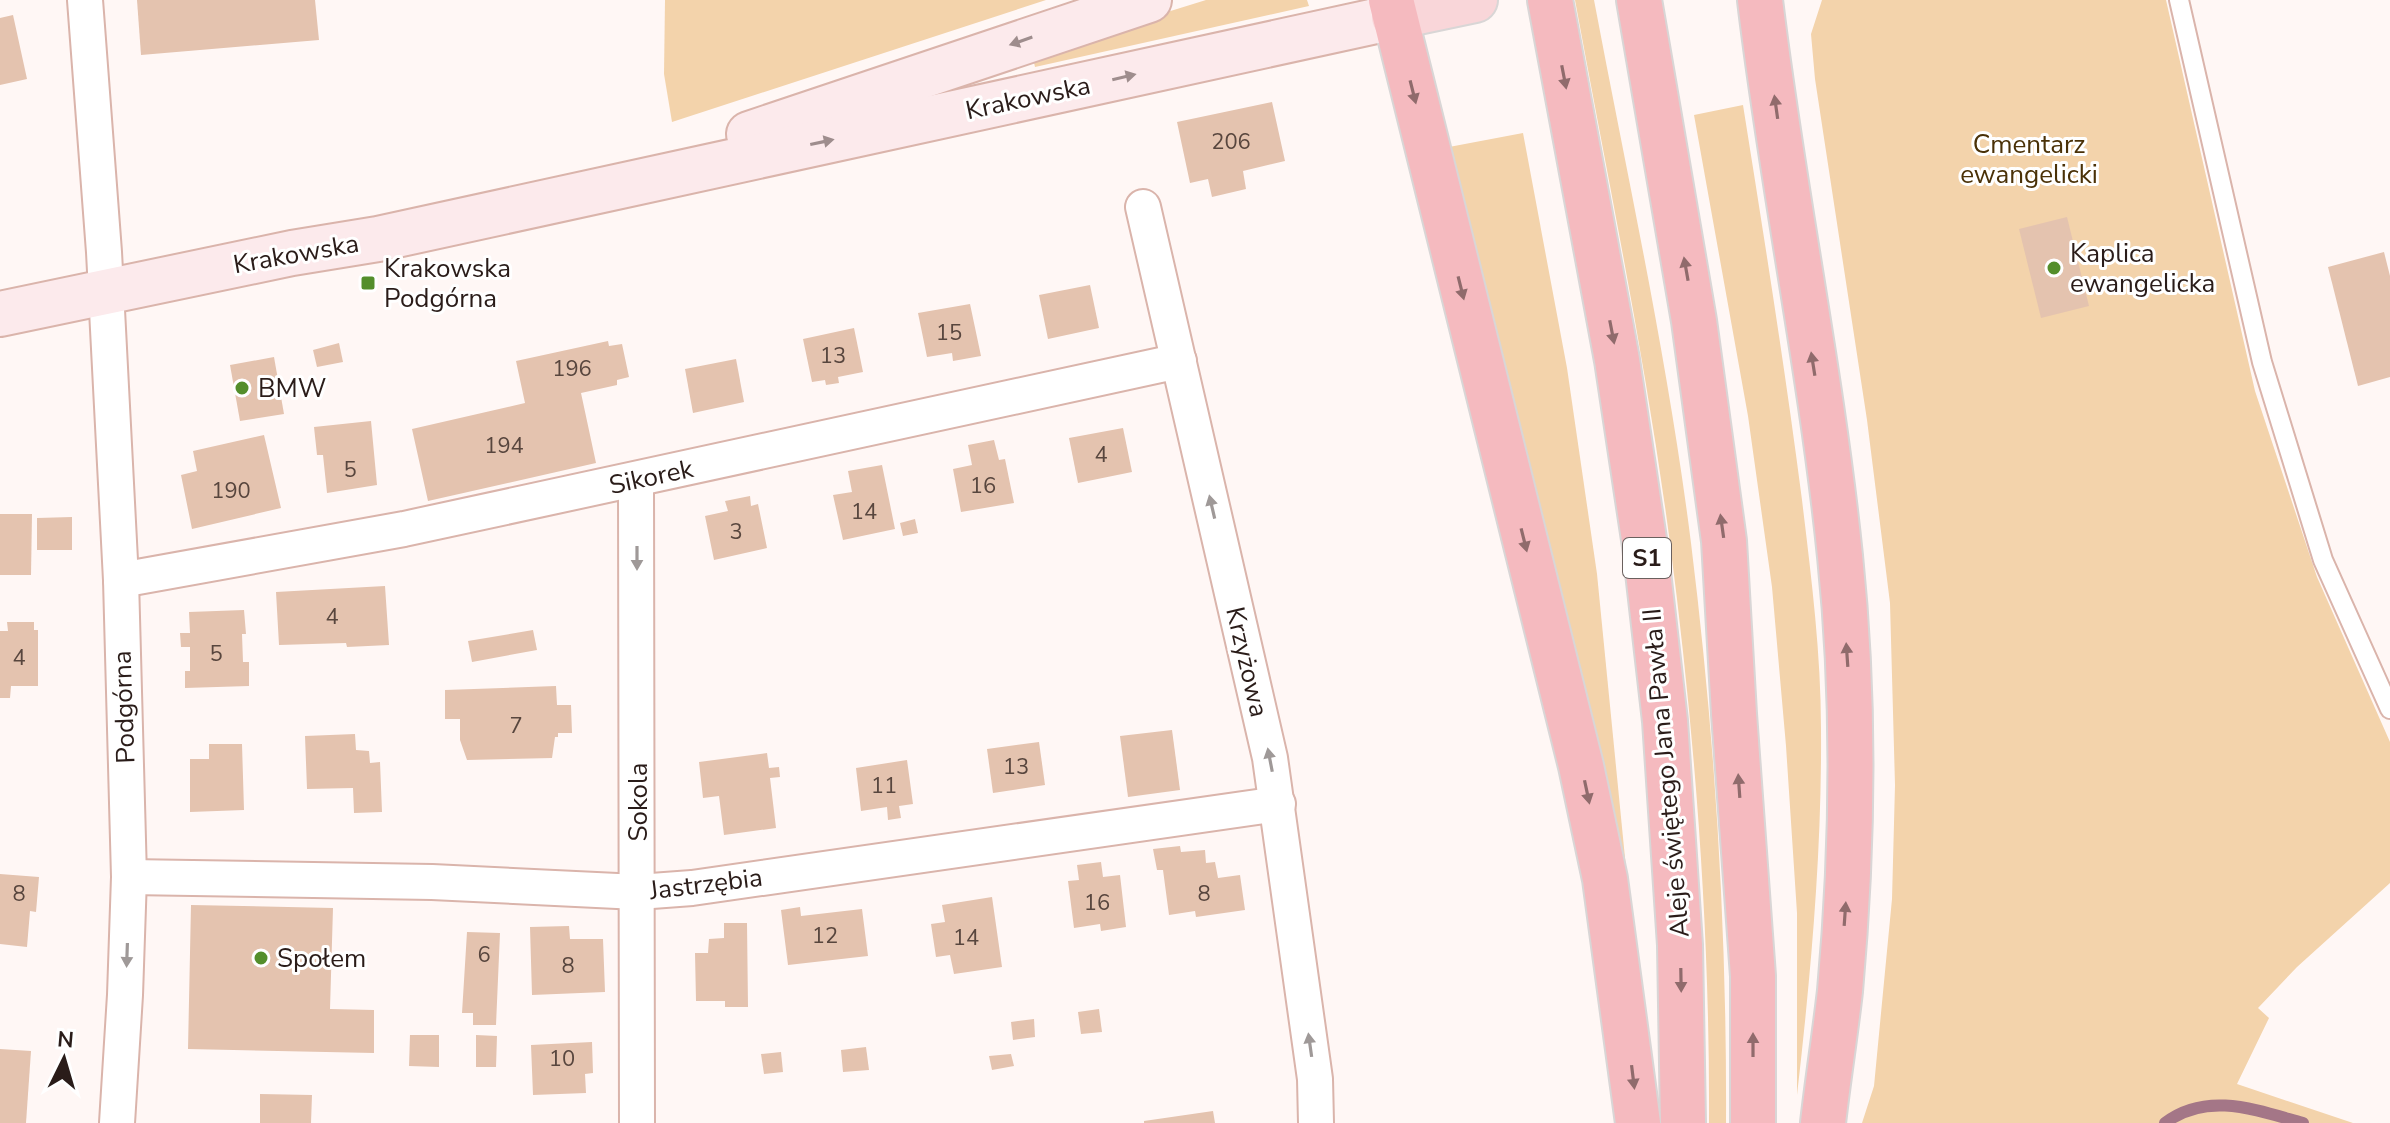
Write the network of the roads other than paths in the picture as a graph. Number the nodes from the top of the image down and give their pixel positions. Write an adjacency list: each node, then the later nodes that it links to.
1 (85, 0): 11 (street)
2 (1149, 0): 9 (main road, Krakowska, one-way to 9)
3 (1475, 0): 8 (main road, Krakowska)
4 (1550, 0): 24 (highway, Aleje świętego Jana Pawła II / S1, one-way to 24)
5 (1639, 0): 25 (highway, one-way to 5)
6 (1760, 0): 26 (highway, one-way to 6)
7 (2179, 0): 16 (lane)
8 (1393, 8): 9 (main road, Krakowska, one-way to 8); 23 (highway, one-way to 23)
9 (581, 194): 11 (main road, Krakowska)
10 (1143, 207): 13 (street, Krzyżowa)
11 (105, 292): 12 (main road, Krakowska); 15 (street, Podgórna)
12 (0, 314)
13 (1179, 361): 14 (street, Sikorek); 17 (street, Krzyżowa, one-way to 13)
14 (636, 480): 15 (street, Sikorek); 19 (street, Sokola, one-way to 19)
15 (121, 580): 18 (street, Podgórna)
16 (2390, 709)
17 (1278, 804): 19 (street, Jastrzębia); 22 (street, Krzyżowa, one-way to 17)
18 (129, 877): 19 (street, Jastrzębia); 20 (street, Podgórna, one-way to 20)
19 (638, 892): 21 (street, Sokola)
20 (117, 1123)
21 (637, 1123)
22 (1316, 1123)
23 (1638, 1123)
24 (1683, 1123)
25 (1753, 1123)
26 (1823, 1123)

